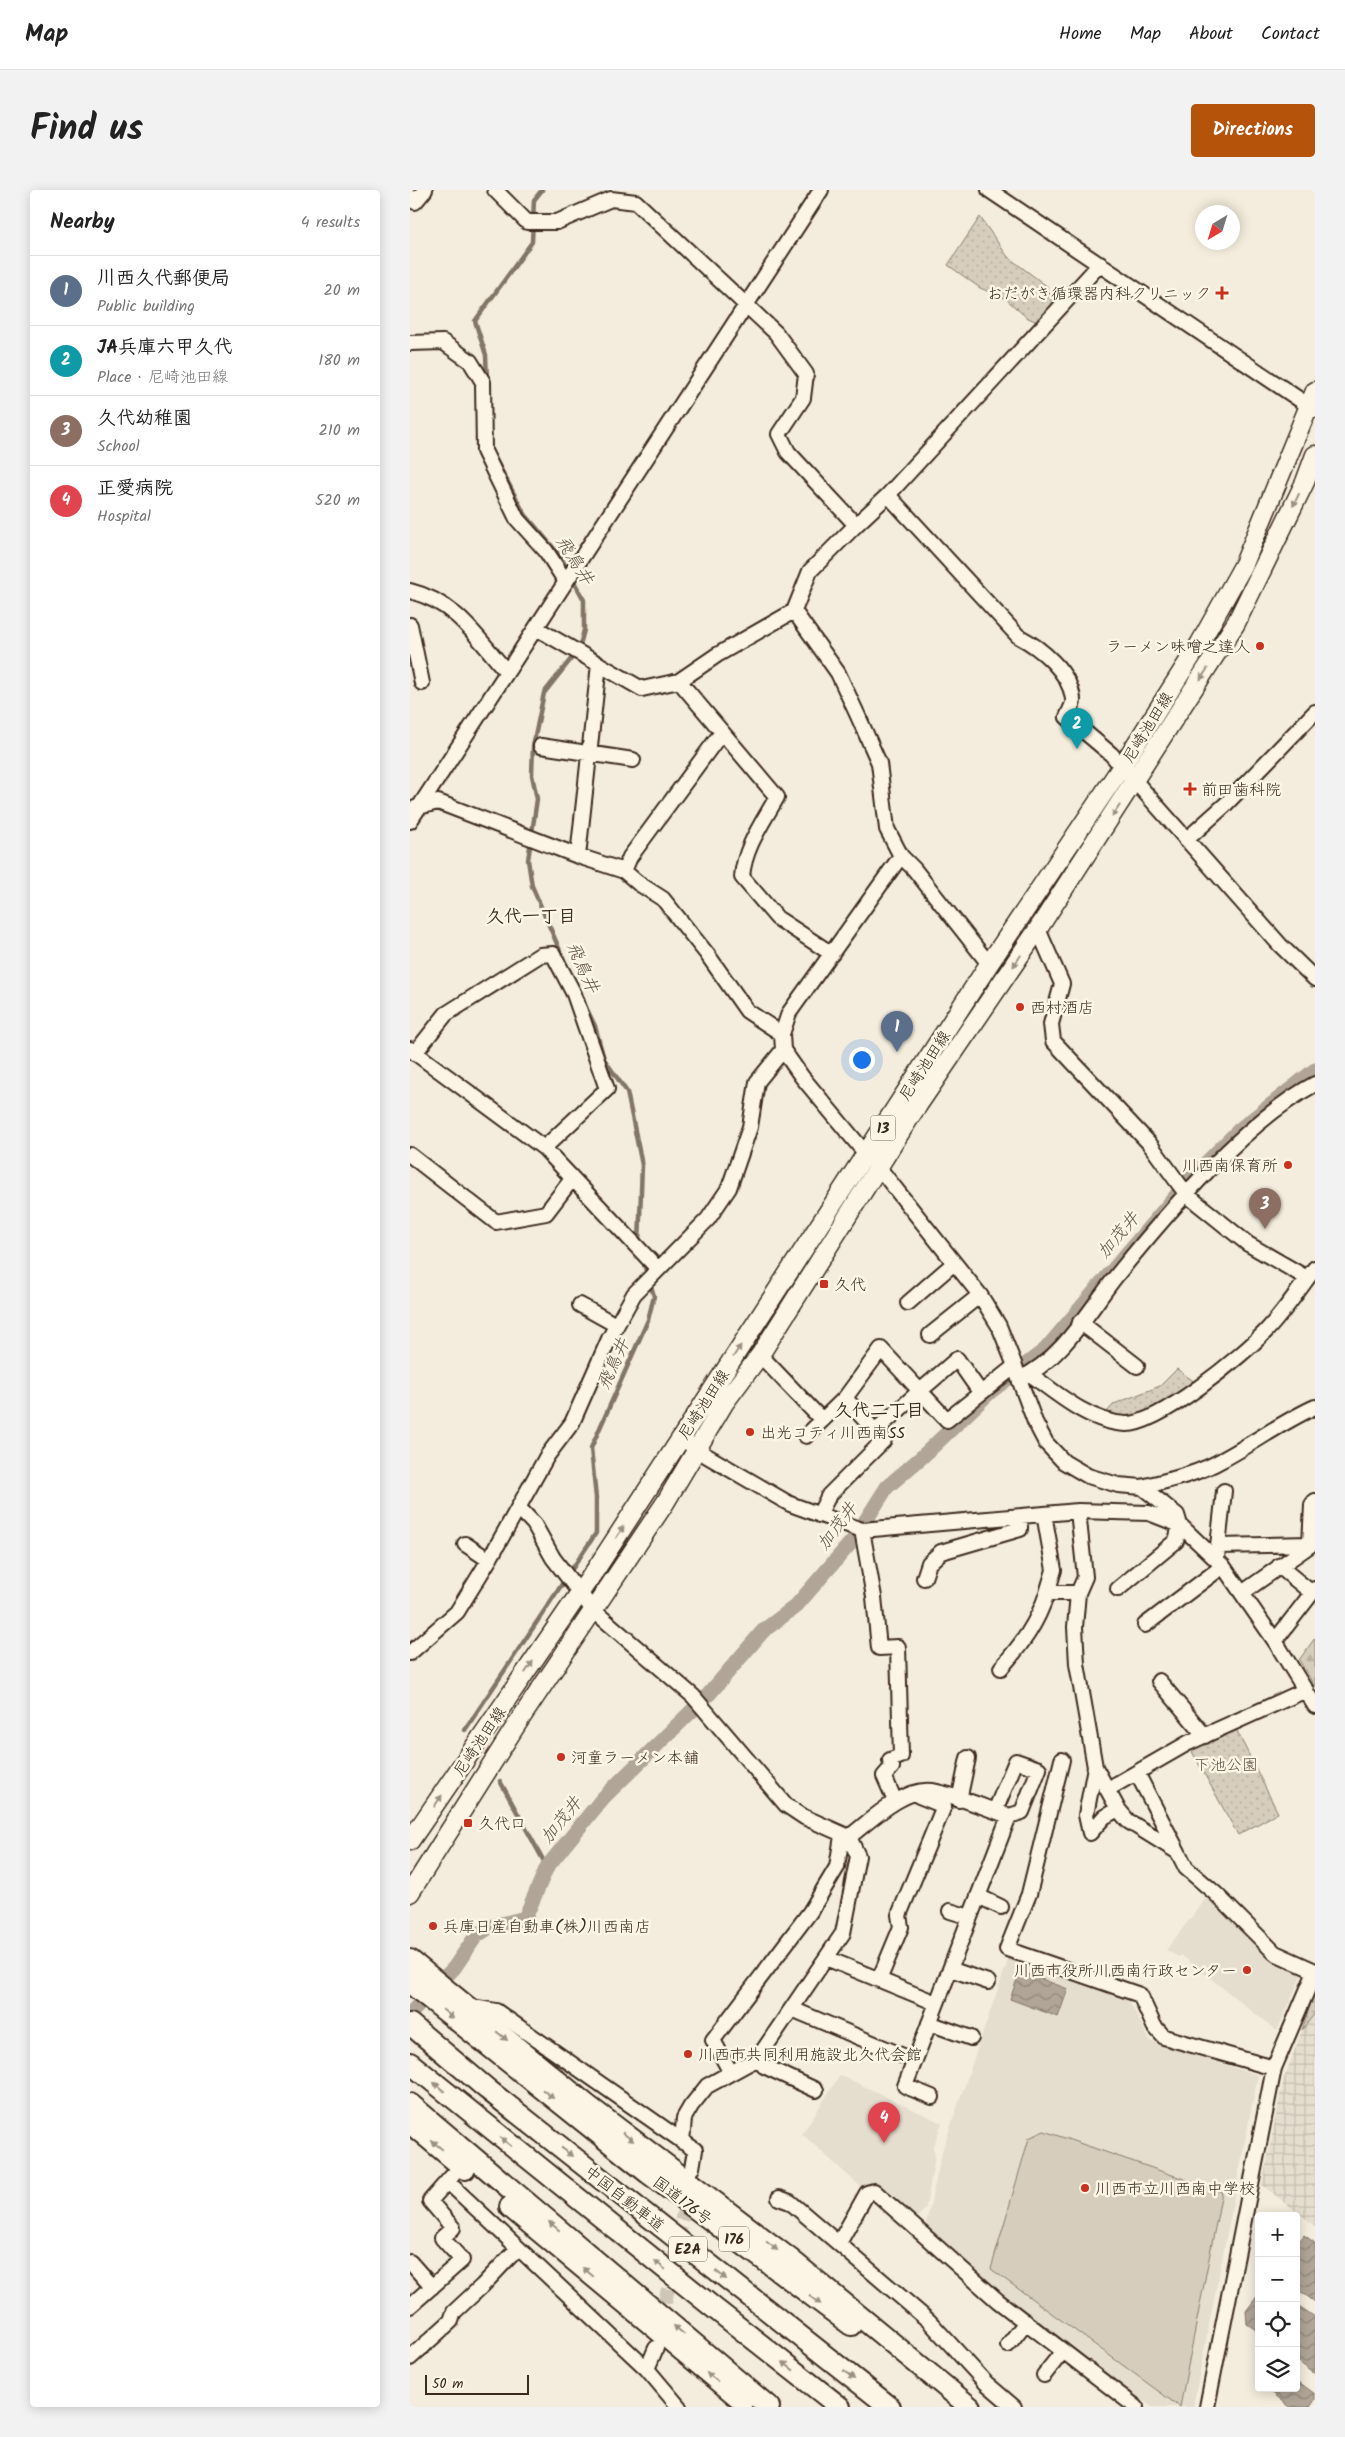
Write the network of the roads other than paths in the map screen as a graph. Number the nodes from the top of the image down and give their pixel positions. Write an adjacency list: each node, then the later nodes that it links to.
1 (425, 190): 5 (street)
2 (494, 190): 7 (street)
3 (821, 190): 7 (street)
4 (989, 190): 6 (street)
5 (410, 197)
6 (1100, 264): 9 (street); 11 (street)
7 (746, 306): 12 (street); 13 (street)
8 (410, 343): 13 (street)
9 (1313, 402): 28 (main road, 尼崎池田線 / 13)
10 (1315, 455): 29 (main road, 尼崎池田線 / 13, one-way to 29)
11 (888, 495): 12 (street); 28 (street)
12 (856, 525): 16 (street)
13 (566, 582): 18 (street)
14 (410, 591): 15 (street); 20 (street)
15 (410, 603)
16 (794, 611): 21 (street); 34 (street)
17 (410, 625): 22 (street)
18 (536, 628): 19 (street); 20 (street)
19 (599, 664): 21 (street); 26 (street)
20 (507, 672): 30 (street)
21 (679, 682): 24 (street)
22 (422, 683)
23 (1315, 712): 32 (street)
24 (722, 732): 35 (street); 37 (street)
25 (541, 746): 26 (street)
26 (590, 753): 27 (street); 33 (street)
27 (633, 760)
28 (1122, 766): 29 (street); 38 (main road, 尼崎池田線 / 13)
29 (1135, 782): 32 (street); 36 (main road, 尼崎池田線 / 13, one-way to 36)
30 (415, 809): 31 (street); 33 (street)
31 (410, 821)
32 (1186, 840): 39 (street)
33 (578, 856): 35 (street)
34 (900, 856): 37 (street); 38 (street)
35 (624, 871): 40 (street)
36 (1038, 929): 47 (main road, 尼崎池田線 / 13, one-way to 47); 49 (street)
37 (832, 954): 40 (street)
38 (989, 964): 45 (main road, 尼崎池田線 / 13)
39 (1315, 979)
40 (782, 1034): 41 (street)
41 (783, 1050): 45 (street); 51 (street)
42 (412, 1051): 44 (street); 44 (street)
43 (1315, 1084): 49 (street)
44 (544, 1148): 48 (street)
45 (866, 1154): 68 (main road, 尼崎池田線 / 13, one-way to 45)
46 (410, 1155): 48 (street)
47 (879, 1168): 50 (street); 59 (main road, 尼崎池田線 / 13)
48 (572, 1179): 51 (street)
49 (1187, 1195): 52 (street); 56 (street)
50 (953, 1264): 53 (street); 54 (street)
51 (658, 1269): 57 (street)
52 (1311, 1273): 61 (street)
53 (980, 1295): 58 (street); 61 (street)
54 (908, 1303)
55 (580, 1305): 57 (street)
56 (1080, 1322): 60 (street); 61 (street)
57 (616, 1326): 74 (street)
58 (930, 1335)
59 (760, 1355): 66 (street); 70 (main road, 尼崎池田線 / 13)
60 (1137, 1366)
61 (1021, 1373): 63 (street); 71 (street)
62 (920, 1391): 63 (street); 63 (street); 64 (street); 67 (street)
63 (980, 1392)
64 (845, 1398): 66 (street); 67 (street)
65 (1315, 1407): 71 (street)
66 (822, 1420): 69 (street)
67 (875, 1430): 77 (street)
68 (681, 1436): 70 (street); 89 (main road, 尼崎池田線 / 13, one-way to 68)
69 (806, 1436)
70 (696, 1449): 77 (street); 93 (main road, 尼崎池田線 / 13)
71 (1142, 1487): 79 (street)
72 (1224, 1491): 83 (street)
73 (1315, 1501): 82 (street)
74 (519, 1508): 84 (street); 89 (street)
75 (1078, 1511): 76 (street); 79 (street); 91 (street)
76 (1044, 1514): 78 (street); 90 (street)
77 (819, 1515): 80 (street)
78 (1020, 1518): 80 (street); 86 (street)
79 (1180, 1525): 83 (street); 87 (street)
80 (862, 1530): 109 (street)
81 (465, 1544): 84 (street)
82 (1312, 1544): 83 (street); 85 (street)
83 (1219, 1557): 92 (street); 94 (street)
84 (489, 1560): 96 (street)
85 (1279, 1566): 88 (street); 92 (street)
86 (924, 1578)
87 (1118, 1589)
88 (1314, 1591): 95 (street)
89 (581, 1592): 93 (street); 114 (main road, 尼崎池田線 / 13, one-way to 89)
90 (1048, 1593): 91 (street); 97 (street)
91 (1078, 1593): 104 (street)
92 (1242, 1593): 95 (street)
93 (593, 1610): 113 (street); 116 (main road, 尼崎池田線 / 13)
94 (1144, 1625)
95 (1275, 1640): 99 (street)
96 (410, 1653)
97 (1001, 1668)
98 (1159, 1682): 101 (street)
99 (1306, 1690): 100 (street); 101 (street)
100 (1315, 1706)
101 (1205, 1736): 105 (street)
102 (968, 1758): 108 (street)
103 (1062, 1760): 137 (street)
104 (1095, 1767): 106 (street); 110 (street)
105 (1137, 1773): 106 (street); 115 (street)
106 (1108, 1789): 110 (street)
107 (918, 1792): 108 (street); 109 (street); 125 (street)
108 (959, 1800): 111 (street)
109 (895, 1801): 113 (street)
110 (1118, 1809): 115 (street)
111 (994, 1811): 112 (street); 112 (street)
112 (1009, 1816): 117 (street)
113 (846, 1836): 121 (street); 138 (street)
114 (410, 1841)
115 (1178, 1852): 124 (street)
116 (410, 1893)
117 (978, 1896): 118 (street); 120 (street)
118 (1001, 1907)
119 (950, 1910): 120 (street)
120 (970, 1917): 123 (street)
121 (826, 1958): 125 (street); 130 (street)
122 (410, 1960): 129 (highway)
123 (950, 1969): 126 (street); 128 (street)
124 (1315, 1971): 137 (street)
125 (879, 1980): 128 (street)
126 (988, 1982)
127 (410, 1983): 165 (highway, 国道176号 / 176, one-way to 165)
128 (936, 2002): 131 (street)
129 (464, 2005): 143 (street); 166 (highway, one-way to 166)
130 (792, 2009): 134 (street); 135 (street)
131 (929, 2023): 133 (street); 135 (street)
132 (410, 2024): 164 (highway, 中国自動車道 / E2A, one-way to 164)
133 (971, 2038)
134 (758, 2058): 138 (street); 139 (street)
135 (915, 2061): 140 (street)
136 (410, 2063): 163 (highway, 中国自動車道 / E2A, one-way to 136)
137 (1274, 2068): 169 (street)
138 (731, 2072): 143 (street)
139 (816, 2090)
140 (932, 2097)
141 (410, 2104): 162 (highway, one-way to 141)
142 (410, 2123): 144 (highway, one-way to 142)
143 (682, 2142): 145 (street)
144 (461, 2166): 146 (street); 161 (highway, one-way to 144)
145 (692, 2168)
146 (448, 2182): 149 (street); 151 (street)
147 (779, 2198): 148 (street)
148 (839, 2243): 153 (street); 167 (street)
149 (517, 2249): 157 (street); 158 (street)
150 (410, 2262): 151 (street)
151 (432, 2287): 152 (street)
152 (410, 2306)
153 (1026, 2322): 154 (street); 156 (street)
154 (1008, 2345)
155 (656, 2348): 158 (street)
156 (1063, 2351): 159 (street); 168 (street)
157 (410, 2358)
158 (647, 2369): 160 (street)
159 (1044, 2375)
160 (679, 2407)
161 (750, 2407)
162 (770, 2407)
163 (840, 2407)
164 (890, 2407)
165 (964, 2407)
166 (970, 2407)
167 (1014, 2407)
168 (1136, 2407)
169 (1207, 2407)

